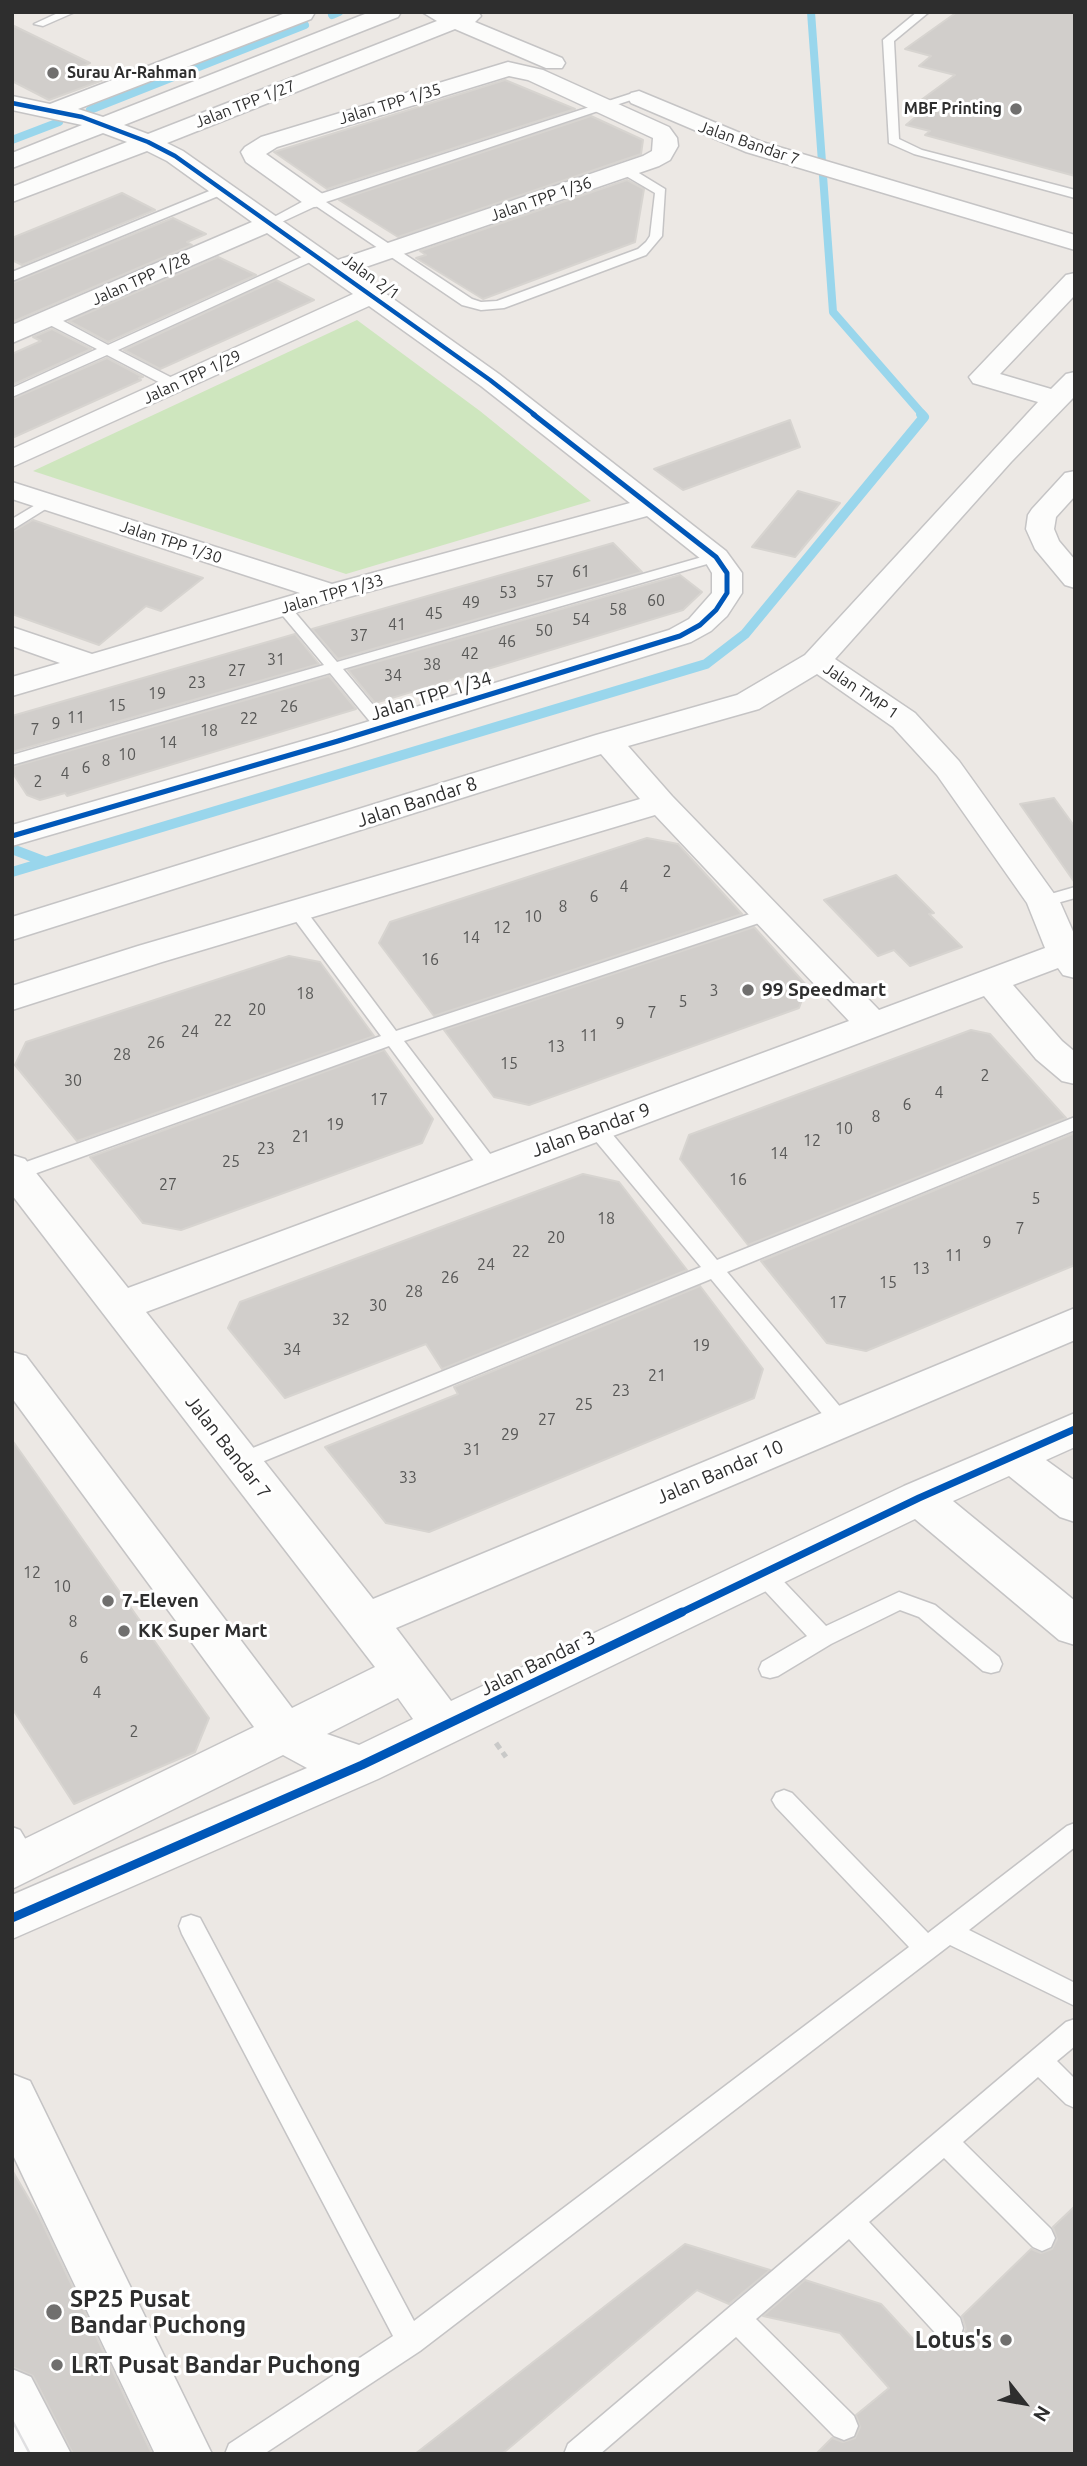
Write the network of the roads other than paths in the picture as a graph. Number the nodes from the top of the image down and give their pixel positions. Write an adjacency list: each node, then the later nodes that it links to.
1 (71, 12): 8 (lane)
2 (390, 12): 9 (street, Jalan TPP 1/27)
3 (433, 12): 7 (street, Jalan Bandar 7)
4 (478, 12): 7 (street, Jalan TPP 1/27)
5 (924, 12): 20 (lane)
6 (300, 13): 9 (street); 13 (street)
7 (455, 22): 10 (street, Jalan Bandar 7); 16 (street, Jalan TPP 1/27)
8 (38, 24)
9 (345, 29): 14 (street, Jalan TPP 1/27)
10 (633, 96): 12 (lane); 24 (street, Jalan Bandar 7)
11 (12, 103): 13 (street, Jalan 2/1)
12 (605, 105): 18 (street, Jalan TPP 1/36); 22 (lane); 22 (street, Jalan TPP 1/35)
13 (51, 112): 14 (street, Jalan 2/1); 15 (street)
14 (104, 125): 16 (street, Jalan 2/1); 17 (street, Jalan TPP 1/27)
15 (12, 127)
16 (149, 154): 19 (street, Jalan 2/1); 21 (street, Jalan TPP 1/27)
17 (12, 161)
18 (625, 170): 25 (street, Jalan TPP 1/36); 25 (lane)
19 (223, 189): 23 (street, Jalan 2/1); 27 (lane)
20 (1075, 194)
21 (12, 195)
22 (315, 201): 23 (lane); 25 (lane)
23 (269, 223): 26 (street, Jalan 2/1); 30 (street, Jalan TPP 1/28)
24 (1075, 243)
25 (390, 251): 26 (street, Jalan TPP 1/36)
26 (326, 262): 29 (street, Jalan 2/1); 32 (lane)
27 (12, 277)
28 (1075, 280): 34 (street)
29 (372, 295): 33 (street, Jalan TPP 1/29); 40 (street, Jalan 2/1)
30 (49, 319): 31 (street, Jalan TPP 1/28); 32 (lane)
31 (12, 335)
32 (107, 349): 33 (lane); 35 (lane)
33 (176, 385): 36 (street, Jalan TPP 1/29)
34 (1065, 389): 47 (street, Jalan TMP 1)
35 (12, 393)
36 (12, 459)
37 (1075, 478): 43 (street)
38 (12, 490): 39 (street, Jalan TPP 1/30)
39 (47, 502): 41 (lane); 44 (street, Jalan TPP 1/30)
40 (653, 506): 42 (street); 44 (street, Jalan TPP 1/33)
41 (12, 526)
42 (716, 557): 49 (lane); 51 (street, Jalan TPP 1/34)
43 (1075, 579)
44 (331, 593): 45 (street, Jalan TPP 1/33)
45 (283, 607): 48 (street, Jalan TPP 1/33); 49 (lane)
46 (12, 636): 48 (street)
47 (816, 661): 52 (street, Jalan Bandar 8); 57 (street, Jalan TMP 1)
48 (89, 663): 50 (street, Jalan TPP 1/33)
49 (333, 668): 51 (lane); 53 (lane)
50 (12, 687)
51 (383, 727): 55 (street, Jalan TPP 1/34)
52 (607, 742): 54 (street); 60 (street, Jalan Bandar 8)
53 (12, 760)
54 (661, 803): 58 (street); 59 (street)
55 (12, 836)
56 (1075, 892): 57 (lane)
57 (1043, 902): 61 (street, Jalan TMP 1)
58 (298, 912): 63 (street); 65 (lane)
59 (768, 915): 64 (street); 65 (lane)
60 (12, 929)
61 (1070, 960): 62 (street, Jalan Bandar 9)
62 (990, 981): 64 (street, Jalan Bandar 9); 66 (street)
63 (12, 998)
64 (873, 1025): 68 (street, Jalan Bandar 9)
65 (393, 1038): 69 (lane); 70 (lane)
66 (1075, 1072)
67 (1075, 1123): 71 (lane)
68 (596, 1128): 69 (street, Jalan Bandar 9); 71 (lane)
69 (490, 1168): 72 (street, Jalan Bandar 9)
70 (14, 1170): 72 (street, Jalan Bandar 7)
71 (713, 1270): 75 (lane); 78 (lane)
72 (118, 1307): 78 (street, Jalan Bandar 7)
73 (1075, 1323): 75 (street, Jalan Bandar 10)
74 (15, 1375): 89 (street)
75 (840, 1421): 82 (street, Jalan Bandar 10)
76 (1075, 1429): 77 (street, Jalan Bandar 3)
77 (1012, 1456): 79 (street, Jalan Bandar 3); 80 (street)
78 (240, 1462): 82 (street, Jalan Bandar 7)
79 (919, 1498): 81 (street, Jalan Bandar 3); 83 (street)
80 (1075, 1505)
81 (761, 1573): 84 (lane); 88 (street, Jalan Bandar 3)
82 (366, 1621): 87 (street, Jalan Bandar 7)
83 (1075, 1628)
84 (823, 1638): 85 (lane); 86 (lane)
85 (990, 1664)
86 (770, 1669)
87 (407, 1673): 88 (street, Jalan Bandar 7); 89 (street)
88 (443, 1726): 90 (street, Jalan Bandar 3)
89 (285, 1734): 90 (street); 93 (street)
90 (362, 1765): 94 (street, Jalan Bandar 3)
91 (784, 1800): 97 (lane)
92 (1075, 1833): 96 (lane)
93 (17, 1856)
94 (14, 1919)
95 (191, 1926): 108 (lane)
96 (948, 1932): 97 (lane); 98 (lane)
97 (927, 1948): 108 (lane)
98 (1075, 1995)
99 (1075, 2030): 100 (lane)
100 (1040, 2061): 101 (lane); 103 (lane)
101 (1075, 2096)
102 (12, 2098): 112 (street)
103 (944, 2141): 104 (lane); 105 (lane)
104 (851, 2222): 106 (lane); 107 (lane)
105 (1042, 2238)
106 (737, 2319): 110 (lane); 114 (lane)
107 (950, 2328)
108 (410, 2341): 113 (lane)
109 (12, 2396): 111 (street)
110 (844, 2426)
111 (43, 2454)
112 (184, 2454)
113 (239, 2454)
114 (578, 2454)

